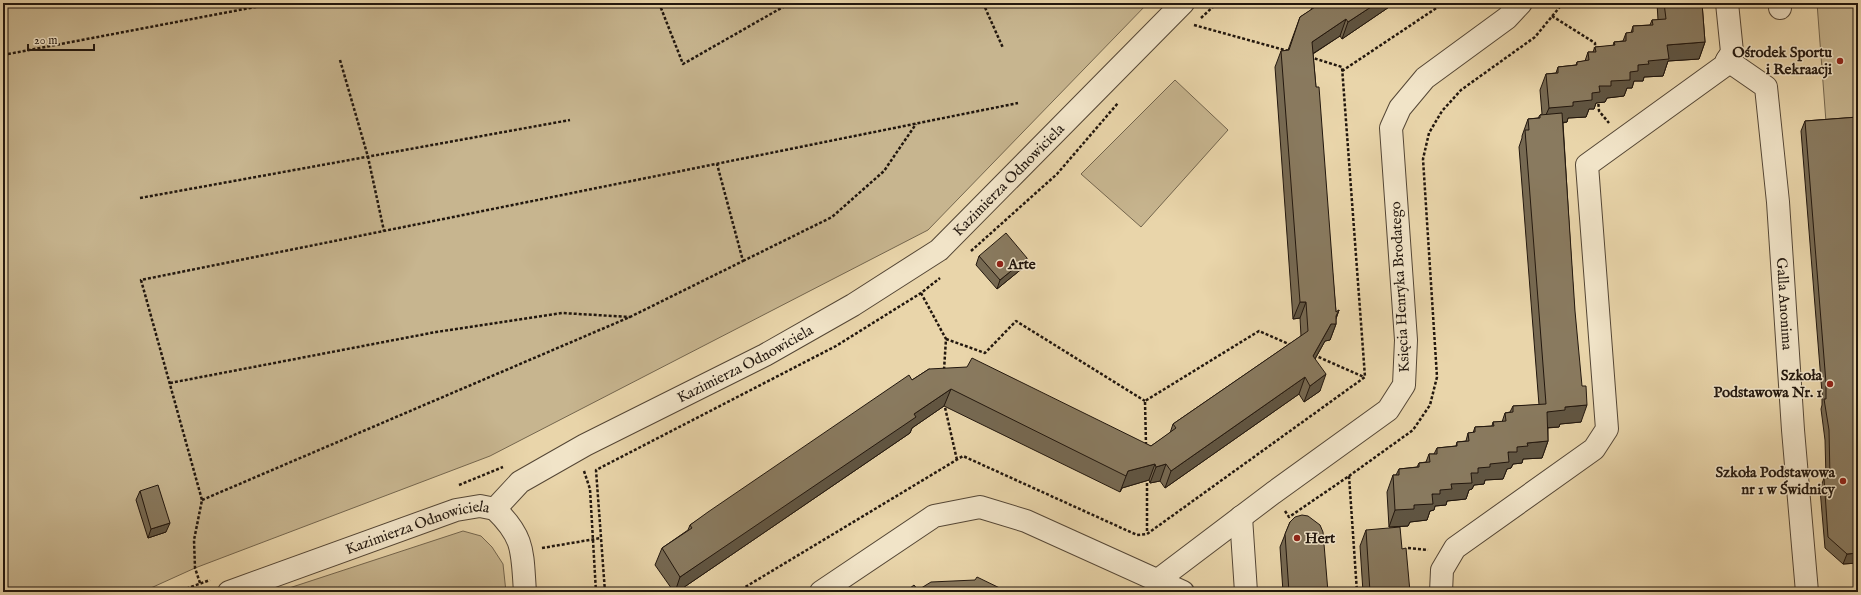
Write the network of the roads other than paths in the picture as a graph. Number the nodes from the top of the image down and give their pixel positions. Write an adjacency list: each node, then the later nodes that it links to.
1 (1182, 3): 5 (street, Kazimierza Odnowiciela)
2 (1521, 3): 6 (street, Księcia Henryka Brodatego)
3 (1727, 3): 4 (street)
4 (1727, 60): 13 (street); 14 (street, Galla Anonima)
5 (495, 509): 8 (street, Kazimierza Odnowiciela); 9 (street)
6 (1241, 517): 7 (street, Księcia Henryka Brodatego); 12 (street)
7 (1158, 580): 10 (street); 11 (street)
8 (229, 592)
9 (525, 592)
10 (821, 592)
11 (1183, 592)
12 (1246, 592)
13 (1440, 592)
14 (1807, 592)

